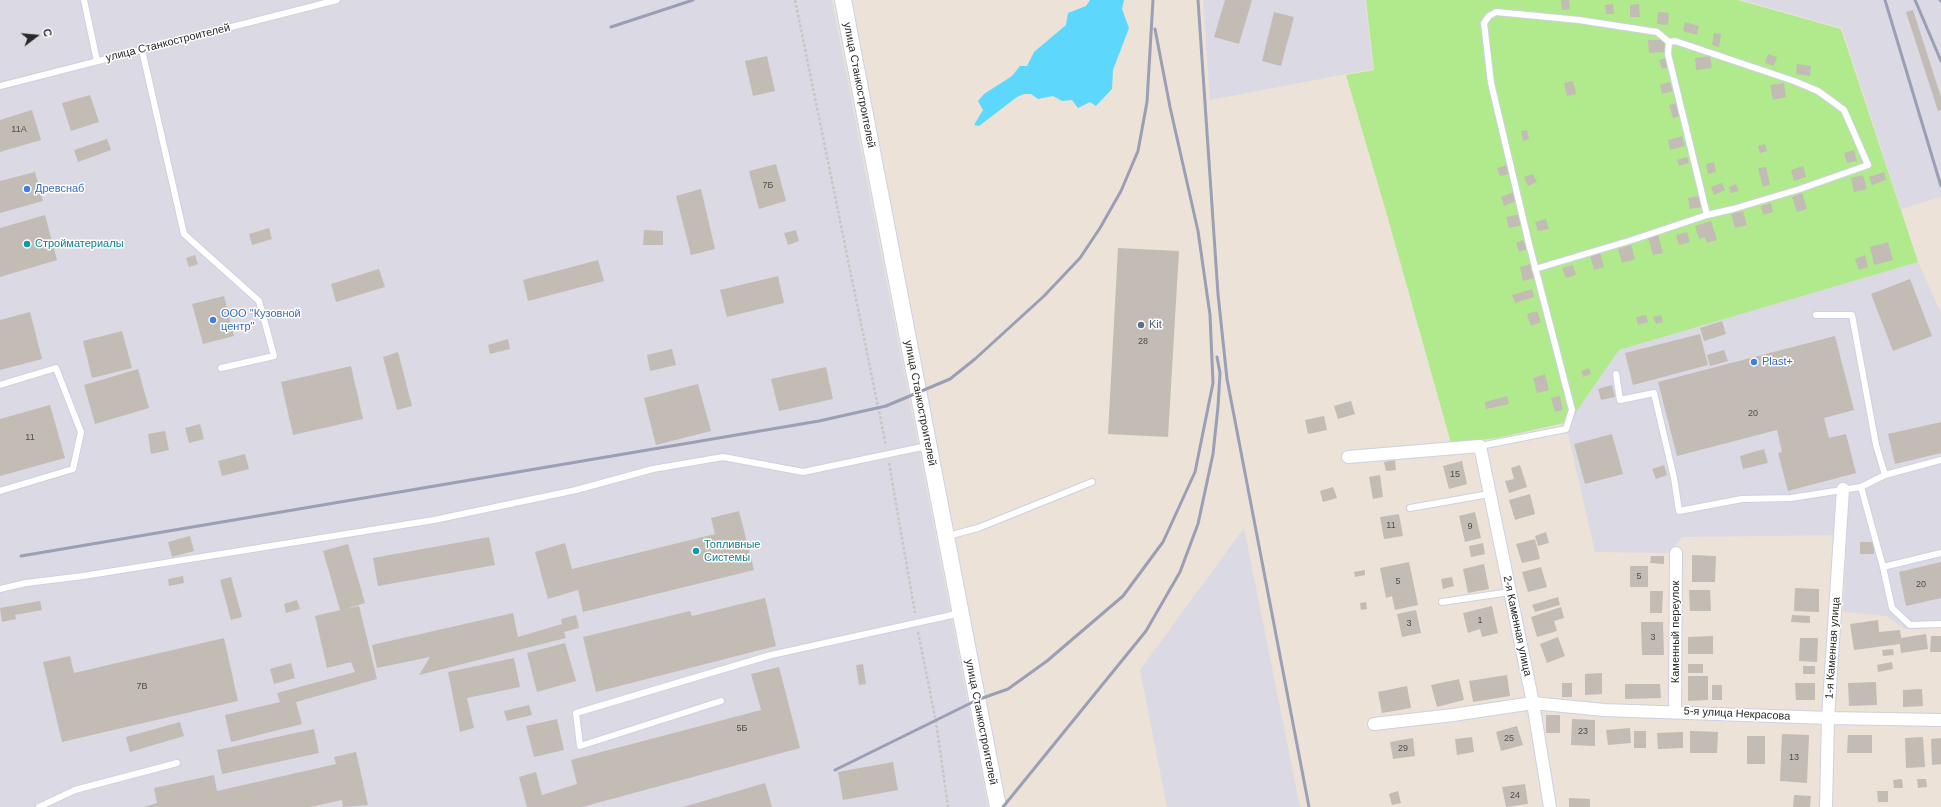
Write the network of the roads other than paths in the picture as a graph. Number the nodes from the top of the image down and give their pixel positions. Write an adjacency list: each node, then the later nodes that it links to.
1 (84, 0): 6 (lane)
2 (337, 0): 5 (lane, улица Станкостроителей)
3 (843, 0): 14 (main road, улица Станкостроителей)
4 (1669, 42): 8 (lane); 8 (lane); 9 (lane)
5 (142, 50): 6 (lane, улица Станкостроителей); 11 (lane)
6 (97, 61): 7 (lane, улица Станкостроителей)
7 (0, 86)
8 (1707, 214): 9 (lane)
9 (1535, 269): 15 (lane)
10 (1816, 315): 18 (lane)
11 (221, 368)
12 (1616, 374): 21 (lane)
13 (0, 385): 22 (lane)
14 (929, 445): 25 (main road, улица Станкостроителей); 29 (lane)
15 (1480, 446): 16 (street); 23 (street, 2-я Каменная улица)
16 (1348, 457)
17 (1941, 460): 18 (lane)
18 (1885, 475): 20 (lane)
19 (1092, 482): 25 (lane)
20 (1860, 487): 21 (lane); 28 (lane)
21 (1843, 489): 37 (street, 1-я Каменная улица)
22 (0, 491)
23 (1490, 494): 24 (lane); 30 (street, 2-я Каменная улица)
24 (1410, 508)
25 (946, 536): 32 (main road, улица Станкостроителей)
26 (1676, 553): 36 (street, Каменный переулок)
27 (1941, 553): 28 (lane)
28 (1883, 567): 33 (lane)
29 (0, 589)
30 (1510, 592): 31 (lane); 35 (street, 2-я Каменная улица)
31 (1442, 602)
32 (961, 613): 34 (lane); 42 (main road, улица Станкостроителей)
33 (1941, 624)
34 (721, 701)
35 (1532, 703): 36 (street, 5-я улица Некрасова); 39 (street, 5-я улица Некрасова); 43 (street, 2-я Каменная улица)
36 (1675, 712): 37 (street, 5-я улица Некрасова)
37 (1828, 718): 38 (street, 5-я улица Некрасова); 44 (street, 1-я Каменная улица)
38 (1941, 720)
39 (1374, 724)
40 (177, 763): 41 (lane)
41 (39, 807)
42 (998, 807)
43 (1550, 807)
44 (1826, 807)

